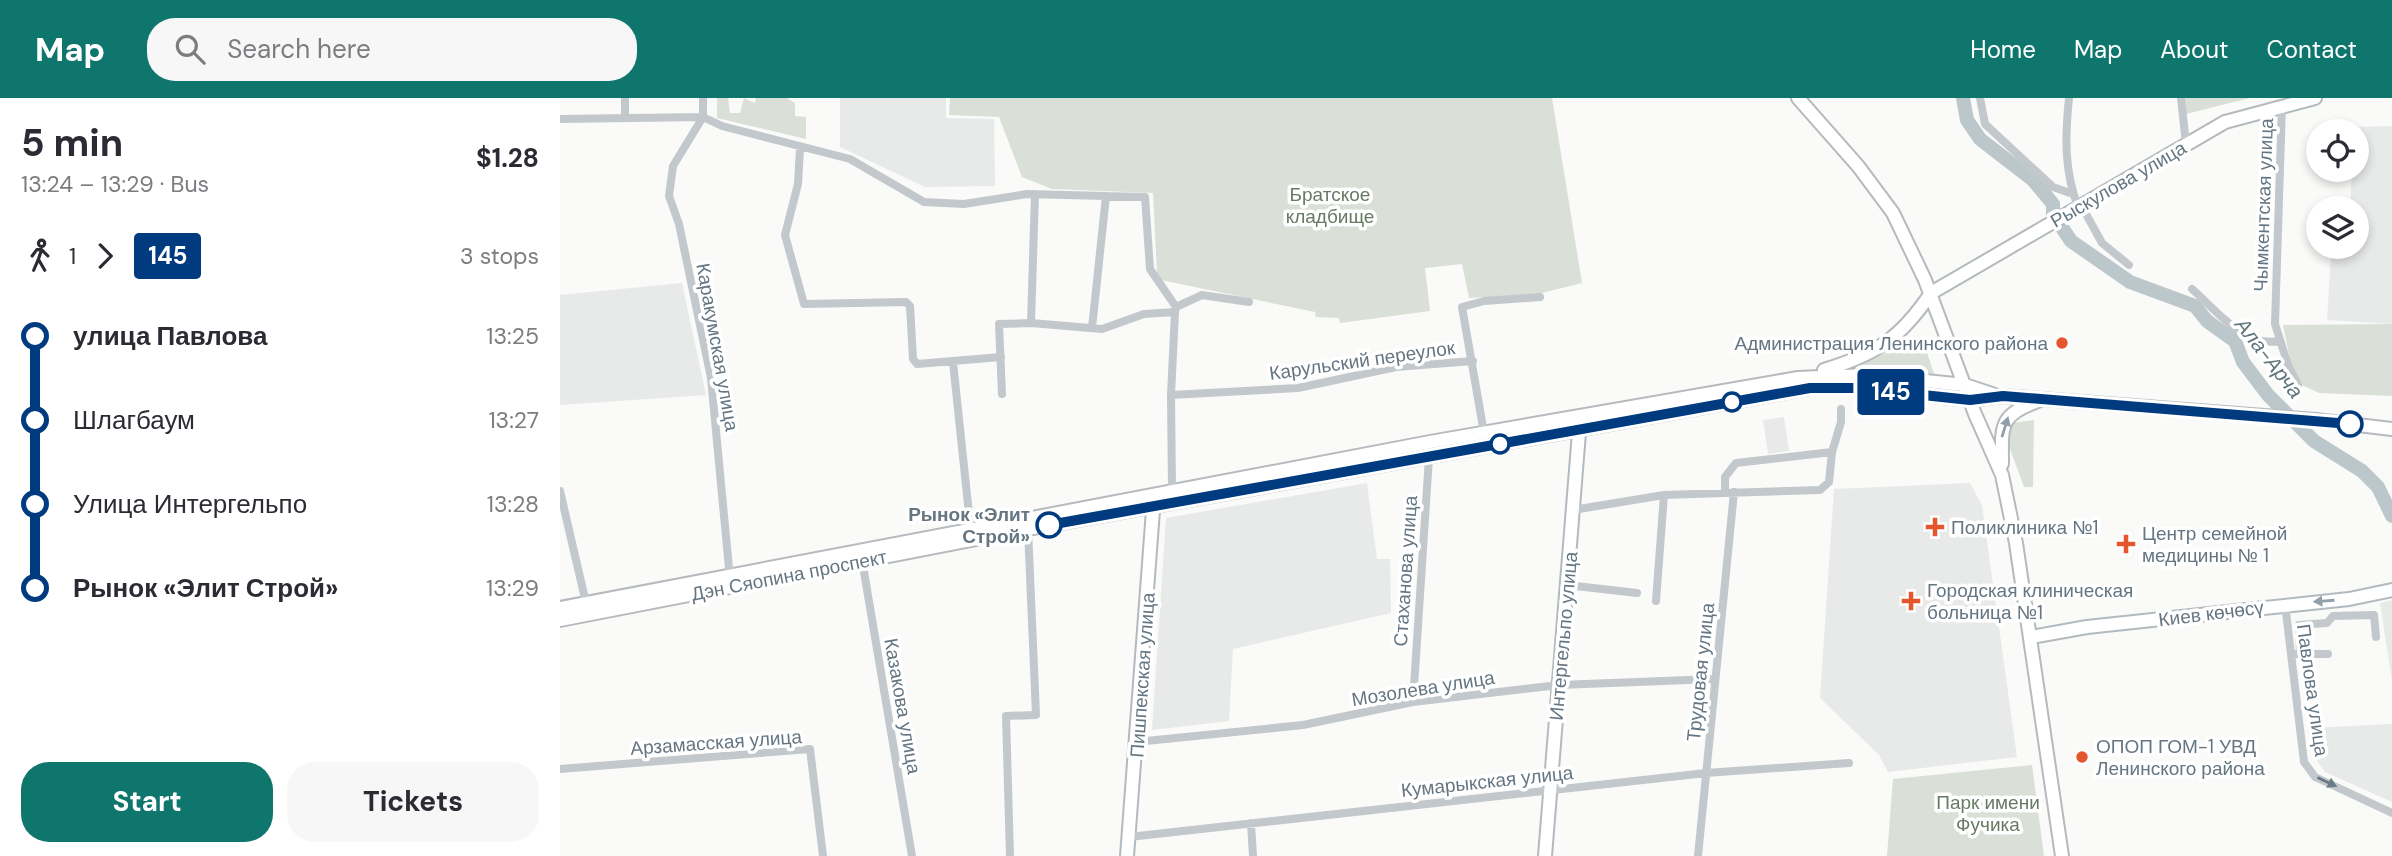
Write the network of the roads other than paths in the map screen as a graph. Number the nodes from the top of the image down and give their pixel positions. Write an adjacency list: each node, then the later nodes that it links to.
1 (625, 98): 9 (street)
2 (704, 98): 10 (street)
3 (1798, 98): 19 (main road)
4 (1980, 98): 16 (street)
5 (2069, 98): 16 (street)
6 (2181, 98): 12 (street)
7 (2315, 98): 8 (main road, Рыскулова улица)
8 (2282, 105): 12 (main road, Рыскулова улица); 25 (street, Чымкентская улица)
9 (625, 117): 10 (street); 11 (street)
10 (703, 117): 13 (street); 56 (street, Каракумская улица)
11 (560, 119)
12 (2186, 144): 16 (main road, Рыскулова улица)
13 (800, 148): 14 (street); 27 (street)
14 (1035, 194): 15 (street); 23 (street)
15 (1106, 196): 22 (street); 24 (street)
16 (2076, 204): 17 (street); 19 (main road, Рыскулова улица)
17 (2129, 265)
18 (2192, 289): 25 (street)
19 (1931, 293): 29 (main road); 30 (main road)
20 (1540, 297): 28 (street)
21 (1249, 302): 22 (street)
22 (1175, 309): 24 (street); 33 (street)
23 (1031, 323): 24 (street); 26 (street)
24 (1092, 328)
25 (2279, 341): 31 (street, Чымкентская улица)
26 (1001, 357): 27 (street); 32 (street)
27 (953, 362): 54 (street)
28 (1473, 362): 33 (street, Карульский переулок); 41 (street)
29 (1798, 378): 30 (main road, Дэн Сяопина проспект); 38 (main road, Дэн Сяопина проспект)
30 (1965, 385): 34 (main road, Дэн Сяопина проспект); 35 (main road)
31 (2298, 385)
32 (1002, 394)
33 (1171, 395): 47 (street)
34 (1999, 396): 35 (main road, Дэн Сяопина проспект); 36 (main road)
35 (1970, 400): 40 (main road, Дэн Сяопина проспект); 45 (main road)
36 (2041, 400): 39 (main road); 45 (main road, one-way to 36)
37 (1841, 408): 43 (street)
38 (1580, 416): 40 (main road, Интергельпо улица); 41 (main road, Дэн Сяопина проспект)
39 (2392, 429)
40 (1580, 430): 44 (main road, Дэн Сяопина проспект); 51 (main road, Интергельпо улица)
41 (1484, 433): 42 (main road, Дэн Сяопина проспект)
42 (1430, 442): 44 (street, Стаханова улица); 47 (main road, Дэн Сяопина проспект)
43 (1832, 452): 48 (street, Трудовая улица); 48 (street)
44 (1429, 456): 50 (main road, Дэн Сяопина проспект); 71 (street, Стаханова улица)
45 (2002, 475): 65 (main road)
46 (560, 491): 52 (street)
47 (1172, 491): 50 (main road, Дэн Сяопина проспект)
48 (1729, 492): 49 (street); 69 (street, Трудовая улица)
49 (1664, 495): 51 (street); 60 (street)
50 (1154, 500): 53 (main road, Дэн Сяопина проспект); 54 (main road, Дэн Сяопина проспект); 72 (main road, Пишпекская улица)
51 (1573, 510): 57 (main road, Интергельпо улица)
52 (563, 518): 61 (street)
53 (1028, 529): 54 (main road, Дэн Сяопина проспект); 82 (street)
54 (971, 535): 55 (main road, Дэн Сяопина проспект); 56 (main road, Дэн Сяопина проспект)
55 (862, 561): 56 (main road, Дэн Сяопина проспект); 81 (street, Казакова улица)
56 (730, 584): 61 (main road, Дэн Сяопина проспект); 64 (main road, Дэн Сяопина проспект)
57 (1567, 585): 59 (street); 70 (main road, Интергельпо улица)
58 (2392, 590): 62 (main road, Киев көчөсү, one-way to 62)
59 (1637, 593)
60 (1656, 601)
61 (586, 603): 63 (main road, Дэн Сяопина проспект)
62 (2285, 604): 65 (main road, Киев көчөсү); 68 (street, Павлова улица)
63 (560, 608)
64 (560, 620)
65 (2031, 637): 87 (main road)
66 (2376, 637): 68 (street)
67 (2328, 654): 68 (street)
68 (2296, 655): 77 (street, Павлова улица, one-way to 77)
69 (1715, 679): 70 (street, Мозолева улица); 75 (street, Трудовая улица)
70 (1559, 685): 71 (street, Мозолева улица); 76 (main road, Интергельпо улица)
71 (1412, 702): 72 (street, Мозолева улица)
72 (1136, 742): 79 (main road, Пишпекская улица)
73 (1849, 763): 75 (street, Кумарыкская улица)
74 (560, 769): 80 (street, Арзамасская улица)
75 (1706, 773): 76 (street, Кумарыкская улица); 86 (street, Трудовая улица)
76 (1550, 790): 78 (street, Кумарыкская улица); 85 (main road, Интергельпо улица)
77 (2392, 813)
78 (1251, 823): 79 (street, Кумарыкская улица); 84 (street)
79 (1129, 837): 83 (main road, Пишпекская улица)
80 (823, 856)
81 (912, 856)
82 (1010, 856)
83 (1128, 856)
84 (1253, 856)
85 (1545, 856)
86 (1698, 856)
87 (2062, 856)

